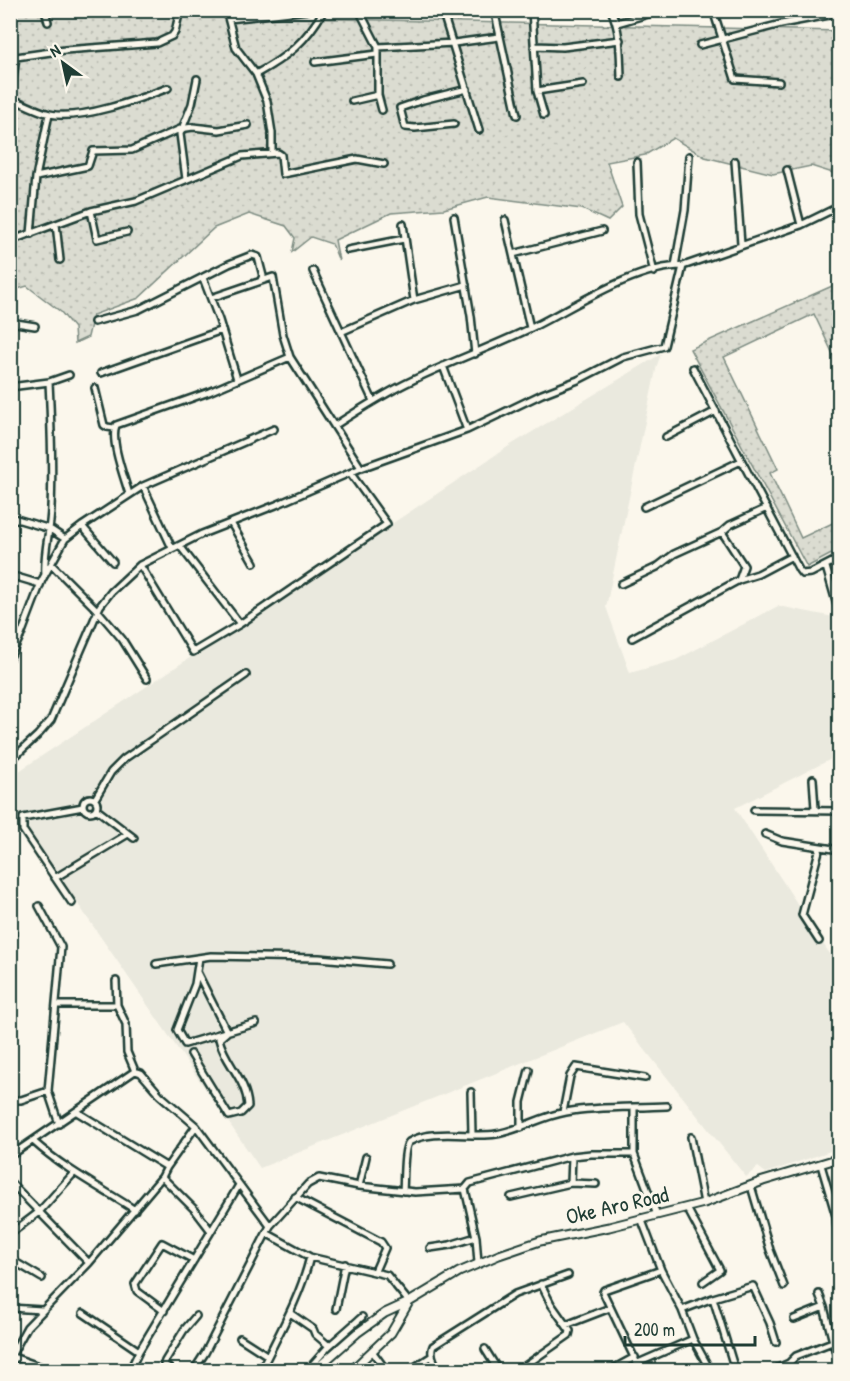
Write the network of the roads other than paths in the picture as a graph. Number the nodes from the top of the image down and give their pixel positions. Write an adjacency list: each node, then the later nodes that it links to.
1 (45, 10): 15 (street)
2 (180, 10): 35 (street)
3 (226, 10): 14 (street)
4 (308, 10): 14 (street)
5 (324, 10): 26 (street)
6 (359, 10): 23 (street)
7 (442, 10): 20 (street)
8 (532, 10): 22 (street)
9 (611, 10): 16 (street)
10 (662, 10): 16 (street)
11 (713, 10): 18 (street)
12 (840, 13): 18 (street)
13 (496, 18): 17 (street)
14 (229, 19): 26 (street)
15 (48, 22)
16 (617, 23): 19 (street)
17 (499, 36): 20 (street); 39 (street)
18 (723, 39): 21 (street); 29 (street)
19 (620, 40): 22 (street); 27 (street)
20 (453, 43): 23 (street); 32 (street)
21 (700, 45)
22 (535, 46): 33 (street)
23 (378, 47): 24 (street)
24 (377, 54): 25 (street); 34 (street)
25 (315, 62)
26 (256, 74): 45 (street)
27 (621, 77)
28 (197, 79): 43 (street)
29 (779, 82)
30 (583, 84): 33 (street)
31 (168, 88): 38 (street)
32 (467, 89): 41 (street); 44 (street)
33 (537, 91): 40 (street)
34 (378, 95): 36 (street); 37 (street)
35 (11, 99): 38 (street)
36 (352, 101)
37 (382, 110)
38 (49, 114): 51 (street)
39 (517, 115)
40 (544, 115)
41 (453, 124)
42 (248, 125): 43 (street)
43 (180, 129): 51 (street); 52 (street)
44 (479, 130)
45 (272, 153): 49 (street); 52 (street)
46 (689, 156): 69 (street)
47 (735, 161): 65 (street)
48 (637, 162): 72 (street)
49 (384, 164)
50 (787, 170): 59 (street)
51 (36, 177): 62 (street)
52 (186, 179): 54 (street)
53 (840, 206): 59 (street)
54 (91, 211): 57 (street); 61 (street)
55 (454, 217): 75 (street)
56 (505, 220): 67 (street)
57 (56, 224): 62 (street); 68 (street)
58 (403, 224): 63 (street)
59 (801, 225): 65 (street)
60 (602, 231): 67 (street)
61 (127, 232)
62 (31, 234): 64 (street)
63 (404, 239): 66 (street); 77 (street)
64 (10, 241)
65 (741, 244): 70 (street)
66 (348, 250)
67 (513, 254): 81 (street)
68 (60, 260)
69 (675, 266): 70 (street); 72 (street)
70 (683, 266): 99 (street)
71 (313, 271): 83 (street)
72 (654, 272): 81 (street)
73 (203, 278): 74 (street); 76 (street); 79 (street)
74 (261, 280): 76 (street); 85 (street)
75 (466, 285): 77 (street); 84 (street)
76 (211, 298): 82 (street)
77 (414, 300): 83 (street)
78 (10, 322): 80 (street)
79 (94, 322)
80 (35, 326)
81 (530, 328): 84 (street)
82 (222, 330): 88 (street); 90 (street)
83 (340, 332): 94 (street)
84 (475, 354): 86 (street)
85 (290, 357): 90 (street); 96 (street)
86 (443, 366): 94 (street); 99 (street)
87 (693, 368): 95 (street)
88 (101, 373)
89 (69, 375): 91 (street)
90 (237, 379): 97 (street)
91 (49, 381): 92 (street); 111 (street)
92 (10, 387)
93 (95, 388): 97 (street)
94 (373, 401): 96 (street)
95 (716, 411): 100 (street); 101 (street)
96 (334, 426): 102 (street)
97 (114, 428): 105 (street)
98 (274, 429): 104 (street)
99 (466, 430): 102 (street)
100 (666, 437)
101 (741, 461): 106 (street); 107 (street)
102 (361, 468): 103 (street)
103 (351, 474): 109 (street); 130 (street)
104 (143, 486): 105 (street); 115 (street)
105 (129, 494): 110 (street)
106 (644, 507)
107 (766, 508): 112 (street); 116 (street)
108 (10, 517): 111 (street)
109 (231, 523): 114 (street); 119 (street)
110 (82, 526): 113 (street); 118 (street)
111 (50, 529): 113 (street); 124 (street)
112 (722, 532): 125 (street); 127 (street)
113 (65, 539): 120 (street)
114 (180, 546): 115 (street); 130 (street)
115 (172, 548): 121 (street)
116 (792, 556): 122 (street); 125 (street)
117 (840, 558): 122 (street)
118 (113, 562)
119 (254, 563)
120 (51, 564): 124 (street); 129 (street)
121 (140, 565): 129 (street); 130 (street)
122 (826, 567): 128 (street)
123 (10, 575): 126 (street)
124 (45, 577): 126 (street)
125 (739, 580): 133 (street)
126 (40, 584): 132 (street)
127 (621, 584)
128 (838, 609)
129 (98, 611): 136 (street); 137 (street)
130 (240, 624)
131 (10, 630): 132 (street)
132 (21, 635): 134 (street)
133 (632, 638)
134 (10, 657)
135 (246, 675): 139 (street)
136 (147, 679)
137 (10, 761)
138 (813, 779): 142 (street)
139 (94, 799): 140 (street); 141 (street)
140 (83, 807): 141 (street); 150 (street)
141 (96, 809): 145 (street)
142 (815, 809): 143 (street); 144 (street)
143 (754, 810)
144 (840, 811)
145 (128, 834): 147 (street); 150 (street)
146 (765, 834): 148 (street)
147 (134, 838)
148 (820, 846): 149 (street); 154 (street)
149 (840, 850)
150 (55, 878): 151 (street)
151 (72, 903)
152 (39, 906): 161 (street)
153 (14, 933): 155 (street)
154 (819, 941)
155 (10, 944)
156 (199, 957): 157 (street); 158 (street); 159 (street)
157 (156, 964)
158 (387, 964)
159 (197, 972): 164 (street); 164 (street)
160 (116, 981): 162 (street)
161 (56, 1005): 162 (street); 169 (street)
162 (117, 1005): 167 (street)
163 (256, 1023): 164 (street)
164 (227, 1032): 165 (street)
165 (191, 1054)
166 (530, 1070): 178 (street)
167 (135, 1071): 174 (street); 177 (street)
168 (645, 1078): 175 (street)
169 (48, 1091): 171 (street); 176 (street)
170 (471, 1092): 179 (street)
171 (10, 1100)
172 (668, 1106): 173 (street)
173 (634, 1108): 175 (street); 182 (street)
174 (77, 1112): 176 (street); 188 (street)
175 (563, 1112): 178 (street)
176 (59, 1124): 181 (street)
177 (196, 1126): 188 (street); 194 (street)
178 (521, 1128): 179 (street)
179 (472, 1134): 198 (street)
180 (692, 1137): 201 (street)
181 (33, 1142): 183 (street); 189 (street)
182 (634, 1154): 184 (street); 205 (street)
183 (10, 1156)
184 (572, 1156): 192 (street); 197 (street)
185 (366, 1157): 195 (street)
186 (840, 1158): 187 (main road, Oke Aro Road)
187 (821, 1165): 196 (main road, Oke Aro Road); 219 (street)
188 (167, 1167): 190 (street)
189 (74, 1173): 203 (street); 204 (street)
190 (162, 1178): 203 (street); 208 (street)
191 (10, 1182): 204 (street)
192 (571, 1183): 193 (street); 200 (street)
193 (596, 1184)
194 (239, 1185): 207 (street); 208 (street)
195 (359, 1186): 198 (street); 199 (street)
196 (751, 1186): 201 (main road, Oke Aro Road); 226 (street)
197 (465, 1190): 198 (street); 211 (street)
198 (403, 1191)
199 (295, 1197): 207 (street); 221 (street)
200 (511, 1197)
201 (704, 1203): 202 (main road, Oke Aro Road)
202 (687, 1208): 205 (main road, Oke Aro Road); 224 (street)
203 (135, 1210): 216 (street)
204 (39, 1212): 209 (street); 216 (street)
205 (657, 1215): 206 (main road, Oke Aro Road)
206 (641, 1218): 217 (main road, Oke Aro Road); 220 (street)
207 (270, 1226): 210 (street)
208 (211, 1231): 215 (street)
209 (10, 1234)
210 (268, 1234): 213 (street); 261 (street)
211 (476, 1237): 212 (street); 217 (street)
212 (430, 1248)
213 (310, 1257): 218 (street); 238 (street)
214 (10, 1259): 223 (street)
215 (194, 1260): 235 (street); 235 (street)
216 (89, 1263): 234 (street)
217 (478, 1263): 229 (main road, Oke Aro Road)
218 (345, 1264): 221 (street); 233 (street)
219 (840, 1268)
220 (661, 1270): 232 (street); 236 (street)
221 (375, 1271): 229 (street)
222 (568, 1275): 225 (street)
223 (42, 1278)
224 (703, 1282)
225 (541, 1284): 242 (street); 254 (street)
226 (784, 1286)
227 (819, 1294): 230 (street)
228 (713, 1298): 236 (street); 246 (street); 272 (street)
229 (409, 1302): 251 (main road, Oke Aro Road); 256 (main road, Oke Aro Road)
230 (824, 1307): 241 (street); 247 (street)
231 (10, 1308): 234 (street)
232 (610, 1308): 242 (street); 255 (street)
233 (336, 1309)
234 (42, 1310): 252 (street)
235 (164, 1311): 250 (street)
236 (682, 1311): 245 (street)
237 (83, 1313): 250 (street)
238 (291, 1313): 248 (street); 253 (street)
239 (196, 1316): 260 (street)
240 (362, 1317): 248 (street)
241 (794, 1319)
242 (566, 1325): 268 (street)
243 (240, 1338): 253 (street)
244 (840, 1339): 247 (street)
245 (693, 1340): 255 (street); 271 (street)
246 (776, 1342)
247 (833, 1343): 257 (street); 273 (street)
248 (329, 1346): 256 (street)
249 (485, 1349): 267 (street)
250 (139, 1351): 259 (street)
251 (372, 1351): 263 (main road, Oke Aro Road); 264 (street)
252 (11, 1356): 258 (street)
253 (268, 1356): 262 (street)
254 (432, 1356): 265 (street); 266 (street)
255 (636, 1360): 269 (street); 270 (street)
256 (314, 1367)
257 (840, 1369)
258 (50, 1371)
259 (130, 1371)
260 (171, 1371)
261 (194, 1371)
262 (261, 1371)
263 (352, 1371)
264 (386, 1371)
265 (410, 1371)
266 (440, 1371)
267 (498, 1371)
268 (519, 1371)
269 (610, 1371)
270 (640, 1371)
271 (710, 1371)
272 (735, 1371)
273 (773, 1371)

